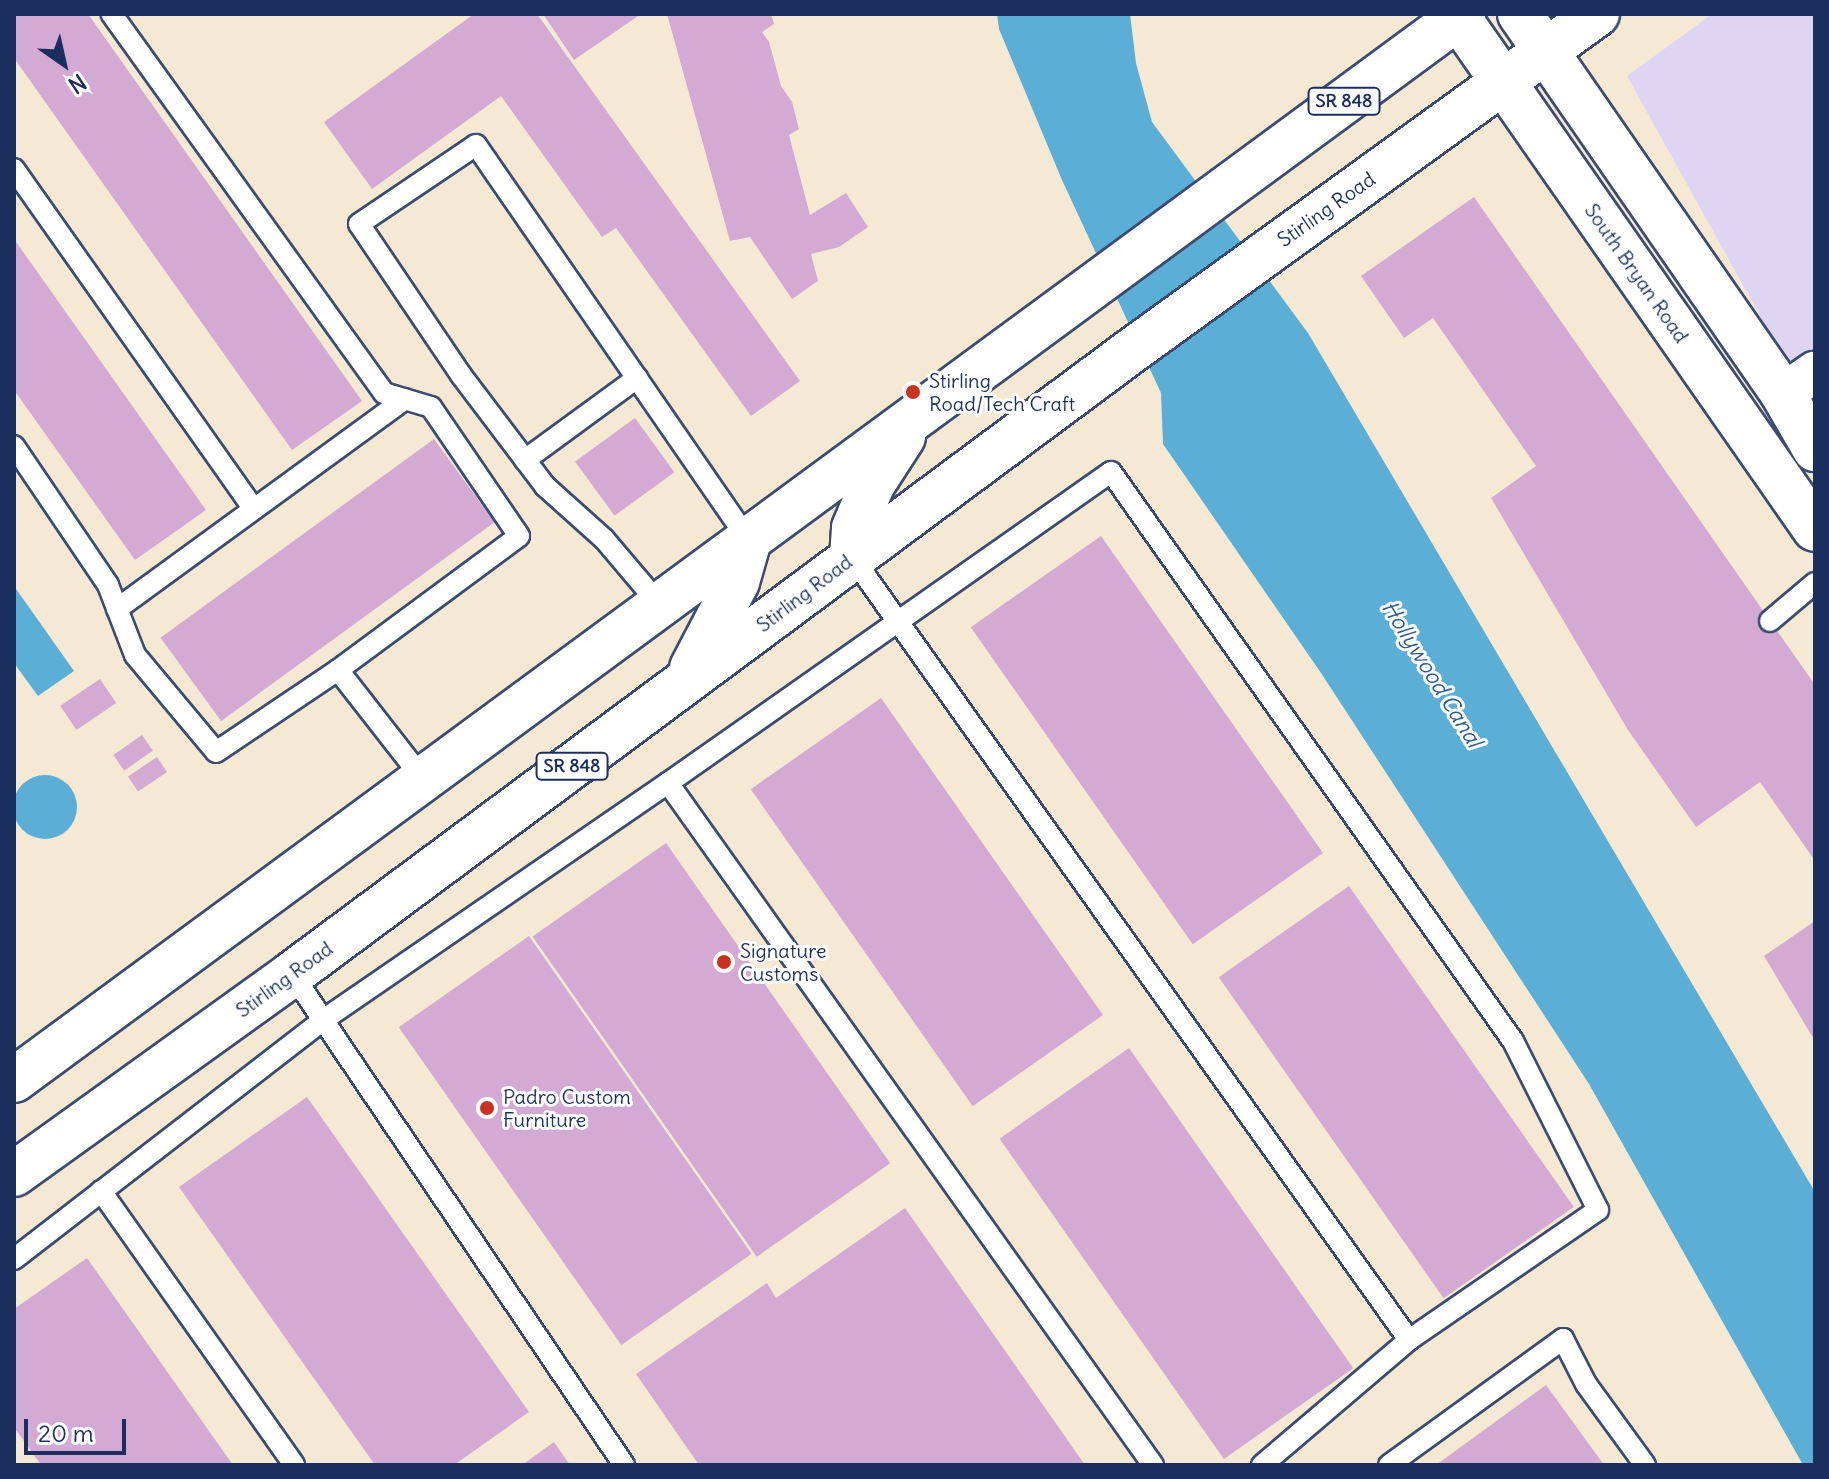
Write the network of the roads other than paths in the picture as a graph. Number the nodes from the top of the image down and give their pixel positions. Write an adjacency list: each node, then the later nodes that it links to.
1 (112, 14): 10 (lane)
2 (1520, 14): 5 (main road)
3 (1597, 14): 5 (main road, Stirling Road / SR 848)
4 (1461, 16): 6 (main road, South Bryan Road); 11 (main road, SR 848)
5 (1546, 51): 6 (main road, Stirling Road / SR 848); 9 (main road)
6 (1504, 82): 16 (main road, South Bryan Road); 18 (main road, Stirling Road / SR 848)
7 (14, 169): 15 (lane)
8 (637, 378): 14 (lane); 14 (lane); 17 (lane)
9 (1799, 383): 13 (main road)
10 (405, 399): 15 (lane); 24 (lane)
11 (917, 414): 17 (main road, SR 848); 18 (main road)
12 (14, 446): 21 (lane)
13 (1815, 449)
14 (525, 460): 20 (lane)
15 (254, 509): 21 (lane)
16 (1815, 529)
17 (749, 540): 20 (main road, SR 848); 25 (main road)
18 (852, 557): 22 (lane); 25 (main road, Stirling Road / SR 848)
19 (1815, 583): 23 (lane)
20 (660, 605): 26 (main road, SR 848)
21 (117, 609): 24 (lane)
22 (897, 620): 27 (lane); 34 (lane); 34 (lane)
23 (1770, 621)
24 (338, 670): 26 (lane)
25 (683, 684): 28 (main road, Stirling Road / SR 848)
26 (424, 780): 30 (main road, SR 848)
27 (668, 783): 29 (lane); 37 (lane)
28 (292, 974): 29 (lane); 31 (main road, Stirling Road / SR 848)
29 (323, 1020): 32 (lane); 36 (lane)
30 (14, 1080)
31 (14, 1174)
32 (101, 1191): 33 (lane); 35 (lane)
33 (14, 1259)
34 (1409, 1340): 38 (lane)
35 (294, 1465)
36 (624, 1465)
37 (1153, 1465)
38 (1262, 1465)
39 (1389, 1465): 40 (lane)
40 (1645, 1465)

